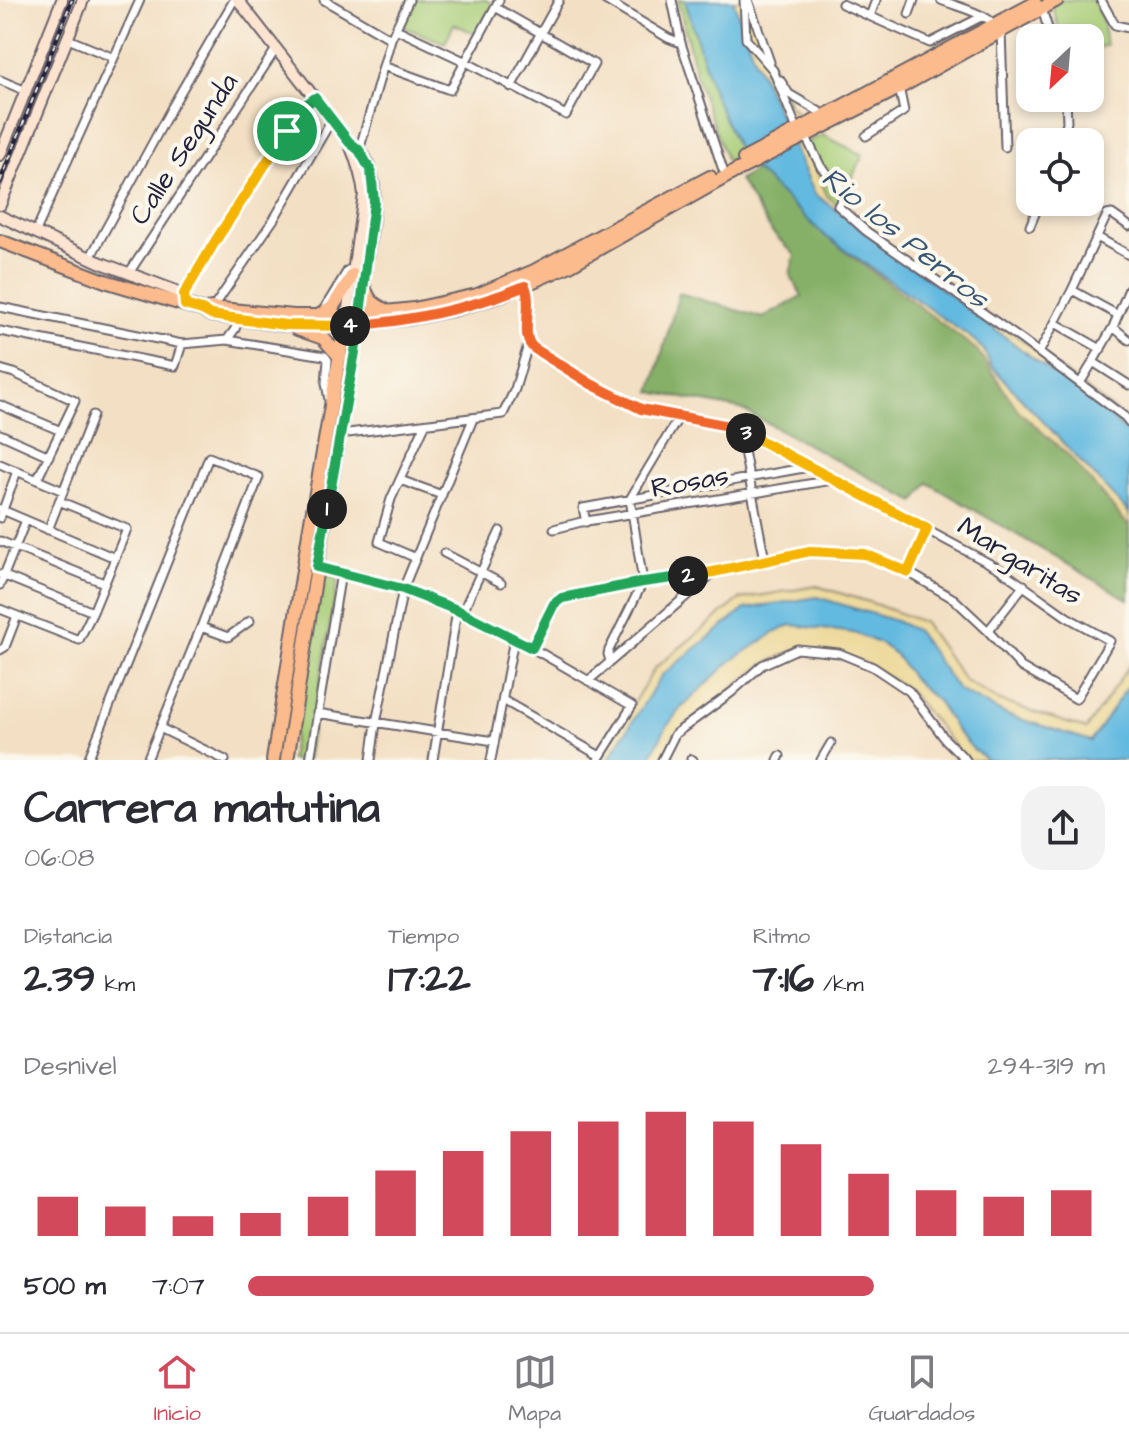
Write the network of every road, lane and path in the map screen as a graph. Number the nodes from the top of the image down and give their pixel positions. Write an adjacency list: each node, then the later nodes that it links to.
1 (62, 0): 38 (street)
2 (83, 0): 27 (street)
3 (140, 0): 31 (street)
4 (236, 0): 30 (street); 57 (street)
5 (324, 0): 28 (street)
6 (409, 0): 25 (street)
7 (559, 0): 26 (street)
8 (605, 0): 29 (street)
9 (672, 0): 29 (street)
10 (746, 0): 34 (street); 34 (street)
11 (876, 0): 20 (street)
12 (914, 0): 19 (street)
13 (941, 0): 21 (street)
14 (1057, 0): 16 (main road)
15 (1101, 0): 24 (street)
16 (1040, 2): 22 (street); 23 (main road)
17 (847, 3): 20 (street)
18 (497, 4): 26 (street); 32 (street)
19 (909, 14)
20 (870, 16): 21 (street)
21 (983, 16): 23 (street)
22 (1047, 24)
23 (998, 27): 36 (main road); 44 (street)
24 (1129, 28)
25 (396, 29): 28 (street); 32 (street)
26 (541, 34): 37 (street); 37 (street)
27 (68, 39): 31 (street); 48 (street)
28 (391, 39): 33 (street)
29 (681, 43): 47 (street)
30 (276, 49): 39 (street); 58 (street, Calle Segunda)
31 (114, 58): 53 (street)
32 (464, 61): 33 (street); 37 (street)
33 (383, 66): 45 (street)
34 (773, 70): 40 (street); 42 (street)
35 (0, 80): 38 (street)
36 (898, 82): 40 (main road); 42 (main road); 43 (street)
37 (511, 87)
38 (26, 91): 46 (street)
39 (315, 98): 41 (street); 63 (street)
40 (825, 115): 42 (main road)
41 (331, 121): 45 (street); 66 (street)
42 (800, 134): 47 (main road); 92 (street)
43 (866, 136)
44 (1005, 147)
45 (357, 153): 59 (street)
46 (0, 155)
47 (731, 169): 60 (main road); 70 (main road)
48 (0, 205)
49 (0, 216): 53 (street)
50 (1034, 216): 51 (street)
51 (1030, 226)
52 (1129, 226): 54 (street)
53 (35, 233): 57 (street)
54 (1097, 237): 56 (street); 62 (street)
55 (0, 241): 63 (main road)
56 (1129, 255)
57 (90, 258): 58 (street)
58 (129, 273): 63 (street)
59 (355, 276): 69 (main road); 70 (main road); 71 (street)
60 (525, 286): 70 (main road); 79 (street)
61 (1129, 289): 64 (street)
62 (1072, 290): 68 (street); 72 (street)
63 (184, 300): 66 (main road)
64 (1126, 303): 68 (street)
65 (0, 307): 78 (street)
66 (209, 311): 67 (main road)
67 (240, 314): 69 (main road); 73 (main road); 76 (street)
68 (1118, 315): 74 (street)
69 (313, 316): 71 (main road)
70 (387, 317): 71 (main road); 82 (main road)
71 (353, 321): 73 (main road); 82 (main road)
72 (1055, 323): 80 (street); 81 (street)
73 (286, 325): 82 (main road)
74 (1113, 327): 77 (street); 81 (street)
75 (0, 331): 78 (street)
76 (227, 340): 78 (street); 88 (street)
77 (1129, 340)
78 (182, 344)
79 (532, 347): 90 (street, Margaritas); 91 (street)
80 (1041, 349)
81 (1101, 349): 83 (street)
82 (347, 358): 88 (main road)
83 (1093, 362): 85 (street); 86 (street)
84 (0, 369): 95 (street)
85 (1082, 380)
86 (1129, 385)
87 (0, 405): 95 (street)
88 (338, 409): 97 (main road); 161 (main road)
89 (93, 415): 106 (street)
90 (680, 415): 94 (street, Margaritas); 110 (street)
91 (473, 419): 93 (street); 108 (street)
92 (1129, 422)
93 (425, 425): 97 (street); 104 (street)
94 (740, 430): 100 (street, Margaritas); 102 (street)
95 (61, 431): 98 (street)
96 (0, 434): 98 (street)
97 (340, 434): 126 (main road)
98 (49, 456): 103 (street)
99 (0, 464): 101 (street)
100 (809, 467): 102 (street, Rosas); 105 (street, Margaritas)
101 (17, 471): 103 (street); 109 (street)
102 (748, 478): 107 (street); 110 (street, Rosas)
103 (37, 480): 106 (street)
104 (400, 480): 108 (street); 124 (street)
105 (834, 480): 107 (street, Rosas); 117 (street, Margaritas)
106 (63, 491): 111 (street)
107 (752, 494): 113 (street, Rosas); 125 (street)
108 (442, 495): 124 (street)
109 (3, 498): 112 (street)
110 (630, 499): 113 (street); 115 (street, Rosas)
111 (59, 501): 118 (street); 123 (street)
112 (1, 513): 114 (street)
113 (631, 514): 115 (street, Rosas); 132 (street)
114 (26, 520): 118 (street); 121 (street)
115 (586, 522): 116 (street, Rosas)
116 (554, 529)
117 (927, 529): 129 (street); 136 (street, Margaritas)
118 (48, 530): 123 (street)
119 (500, 531): 127 (street)
120 (0, 541): 121 (street)
121 (16, 546): 131 (street); 133 (street)
122 (444, 553): 127 (street)
123 (115, 558): 133 (street)
124 (416, 558): 137 (street)
125 (765, 560): 128 (street); 129 (street)
126 (317, 567): 130 (street); 162 (main road)
127 (481, 572): 134 (street); 139 (street)
128 (713, 572): 132 (street); 148 (street)
129 (908, 572): 144 (street)
130 (341, 573): 137 (street); 151 (street)
131 (2, 575): 135 (street); 140 (street)
132 (643, 582): 146 (street); 148 (street)
133 (104, 583): 140 (street)
134 (501, 583)
135 (0, 585)
136 (1024, 585): 144 (street); 144 (street, Margaritas)
137 (403, 589): 139 (street); 152 (street)
138 (0, 609): 141 (street)
139 (459, 611): 145 (street); 154 (street)
140 (93, 612): 141 (street)
141 (17, 616): 147 (street)
142 (250, 621): 143 (street)
143 (201, 627): 153 (street); 158 (street)
144 (988, 631)
145 (514, 639): 146 (street); 150 (street)
146 (532, 648): 149 (street)
147 (0, 650)
148 (610, 661): 149 (street)
149 (588, 681): 157 (street)
150 (503, 700): 155 (street); 157 (street)
151 (317, 713): 152 (street); 163 (street)
152 (376, 723): 154 (street); 164 (street)
153 (160, 728): 159 (street); 160 (street)
154 (438, 732): 155 (street); 165 (street)
155 (494, 741): 166 (street)
156 (831, 743): 168 (street)
157 (599, 758)
158 (88, 760)
159 (147, 760)
160 (225, 760)
161 (273, 760)
162 (287, 760)
163 (310, 760)
164 (371, 760)
165 (433, 760)
166 (491, 760)
167 (662, 760): 169 (street)
168 (821, 760)
169 (966, 760)

